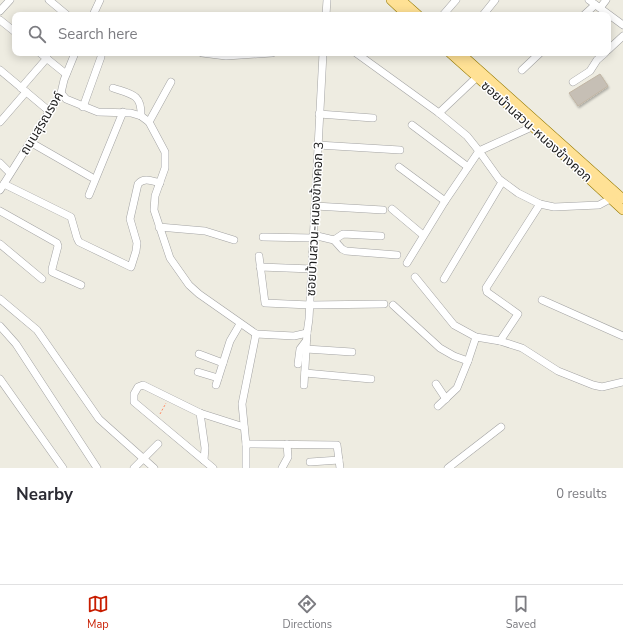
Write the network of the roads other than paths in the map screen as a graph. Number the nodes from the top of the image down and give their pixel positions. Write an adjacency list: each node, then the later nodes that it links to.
1 (10, 0): 12 (street)
2 (49, 0): 13 (street)
3 (100, 0): 14 (street)
4 (327, 0): 15 (street)
5 (391, 0): 16 (main road)
6 (401, 0): 17 (main road)
7 (456, 0): 18 (street)
8 (495, 0): 19 (street)
9 (589, 0): 11 (street)
10 (606, 0): 11 (street)
11 (598, 6): 20 (street); 21 (street)
12 (0, 11)
13 (63, 12)
14 (94, 12)
15 (326, 12)
16 (404, 12)
17 (415, 12)
18 (446, 12)
19 (485, 12)
20 (589, 12)
21 (606, 12)
22 (611, 16): 24 (street)
23 (0, 20): 25 (street)
24 (623, 25)
25 (12, 30)
26 (623, 36): 27 (street)
27 (611, 47)
28 (44, 56): 37 (street)
29 (74, 56): 40 (street, ถนนสุรณรงค์)
30 (323, 56): 51 (street, ซอยบ้านสวน-หนองข้างคอก 3)
31 (360, 56): 50 (street)
32 (453, 56): 41 (main road, ซอยบ้านสวน-หนองข้างคอก)
33 (463, 56): 57 (main road, ซอยบ้านสวน-หนองข้างคอก)
34 (537, 56): 39 (street)
35 (602, 56): 43 (street)
36 (101, 57): 47 (street)
37 (47, 58): 40 (street); 45 (street)
38 (0, 70): 45 (street)
39 (522, 70)
40 (66, 74): 46 (street, ถนนสุรณรงค์)
41 (477, 77): 50 (street); 57 (main road, ซอยบ้านสวน-หนองข้างคอก)
42 (171, 82): 55 (street)
43 (573, 82)
44 (113, 88): 52 (street)
45 (23, 90): 48 (street); 54 (street)
46 (61, 93): 47 (street); 48 (street, ถนนสุรณรงค์)
47 (83, 107): 49 (street)
48 (49, 111): 58 (street, ถนนสุรณรงค์)
49 (123, 112): 52 (street); 70 (street)
50 (439, 113): 61 (street)
51 (320, 114): 53 (street); 59 (street, ซอยบ้านสวน-หนองข้างคอก 3)
52 (141, 116): 55 (street)
53 (373, 118)
54 (0, 122)
55 (149, 122): 68 (street)
56 (412, 125): 64 (street)
57 (536, 125): 61 (street); 71 (main road, ซอยบ้านสวน-หนองข้างคอก); 72 (main road, ซอยบ้านสวน-หนองข้างคอก)
58 (30, 142): 65 (street, ถนนสุรณรงค์); 66 (street)
59 (318, 145): 60 (street); 75 (street, ซอยบ้านสวน-หนองข้างคอก 3)
60 (400, 150)
61 (480, 151): 64 (street); 67 (street)
62 (0, 163): 65 (street)
63 (399, 167): 73 (street)
64 (468, 167): 73 (street)
65 (10, 173): 69 (street, ถนนสุรณรงค์)
66 (91, 177)
67 (502, 182): 74 (street); 95 (street)
68 (160, 183): 69 (street); 80 (street)
69 (2, 187)
70 (89, 195)
71 (612, 198): 74 (street); 78 (main road, ซอยบ้านสวน-หนองข้างคอก)
72 (623, 199)
73 (445, 201): 81 (street)
74 (540, 204): 108 (street)
75 (315, 206): 77 (street); 83 (street, ซอยบ้านสวน-หนองข้างคอก 3)
76 (392, 208): 81 (street)
77 (383, 210)
78 (623, 210)
79 (0, 211): 96 (street)
80 (159, 227): 85 (street); 102 (street)
81 (423, 235): 90 (street)
82 (263, 236): 83 (street)
83 (313, 236): 86 (street); 92 (street, ซอยบ้านสวน-หนองข้างคอก 3)
84 (381, 236): 86 (street)
85 (234, 240)
86 (334, 240): 88 (street)
87 (0, 244): 94 (street)
88 (397, 255)
89 (259, 256): 91 (street)
90 (407, 263)
91 (260, 267): 92 (street); 100 (street)
92 (312, 269): 100 (street, ซอยบ้านสวน-หนองข้างคอก 3)
93 (415, 277): 107 (street)
94 (42, 279)
95 (444, 279)
96 (82, 285)
97 (0, 299): 130 (street)
98 (542, 300): 106 (street)
99 (384, 304): 100 (street)
100 (310, 305): 104 (street, ซอยบ้านสวน-หนองข้างคอก 3)
101 (393, 305): 112 (street)
102 (240, 324): 105 (street); 113 (street)
103 (0, 326): 135 (street)
104 (307, 333): 105 (street); 109 (street, ซอยบ้านสวน-หนองข้างคอก 3)
105 (256, 334): 125 (street)
106 (623, 336)
107 (476, 337): 108 (street); 112 (street)
108 (500, 341): 119 (street)
109 (306, 345): 110 (street); 114 (street); 116 (street)
110 (352, 352)
111 (199, 354): 113 (street)
112 (468, 361): 122 (street)
113 (223, 363): 115 (street)
114 (298, 364)
115 (198, 372)
116 (305, 373): 118 (street); 121 (street)
117 (0, 379): 134 (street)
118 (371, 379)
119 (623, 382)
120 (436, 384): 122 (street)
121 (304, 385)
122 (446, 399): 123 (street)
123 (438, 406)
124 (200, 413): 125 (street); 131 (street); 131 (street)
125 (244, 427): 128 (street)
126 (501, 427): 142 (street)
127 (158, 444): 130 (street)
128 (246, 444): 129 (street); 139 (street)
129 (287, 444): 132 (street); 140 (street)
130 (144, 459): 136 (street); 137 (street)
131 (204, 460): 138 (street)
132 (339, 460): 133 (street); 141 (street)
133 (310, 462)
134 (63, 468)
135 (97, 468)
136 (134, 468)
137 (154, 468)
138 (213, 468)
139 (246, 468)
140 (282, 468)
141 (340, 468)
142 (448, 468)

